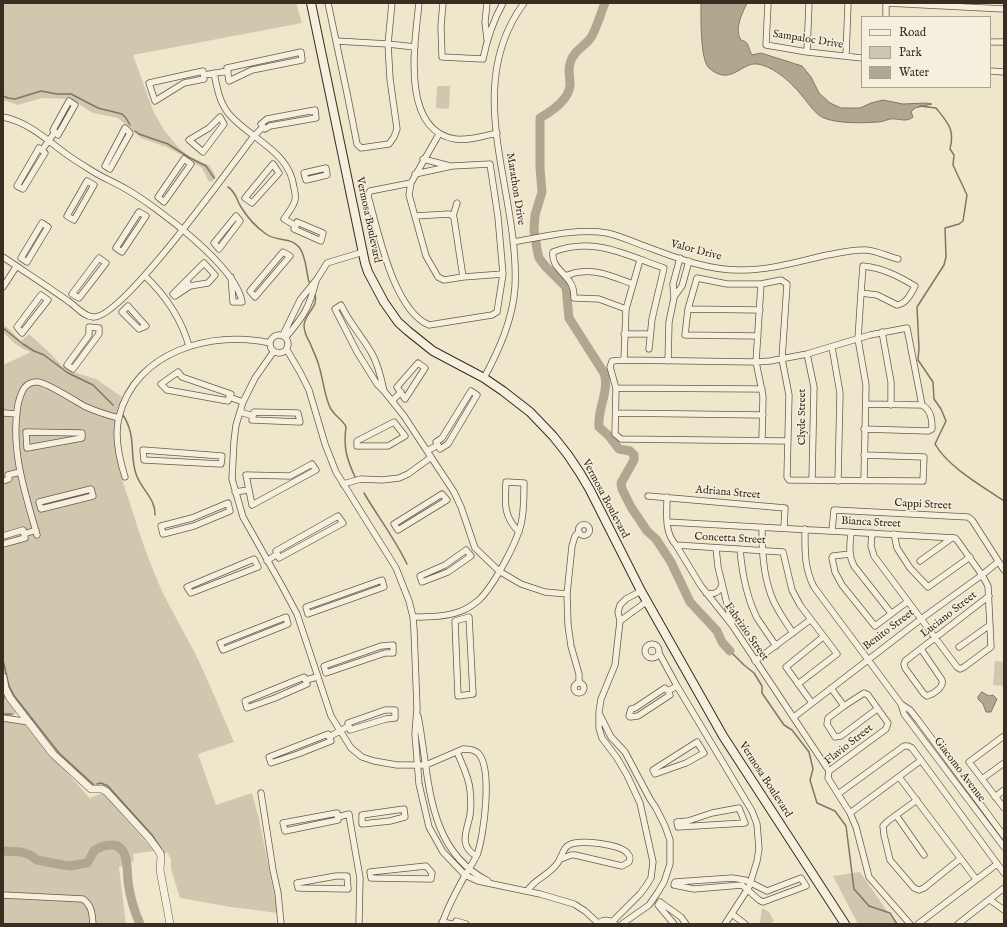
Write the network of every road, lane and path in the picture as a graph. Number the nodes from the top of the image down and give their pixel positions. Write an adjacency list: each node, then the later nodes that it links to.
1 (311, 3): 62 (main road, Vermosa Boulevard)
2 (328, 3): 16 (street)
3 (392, 3): 19 (street)
4 (419, 3): 20 (street)
5 (443, 3): 15 (street)
6 (487, 3): 15 (street)
7 (503, 3): 15 (street)
8 (524, 3): 34 (street, Marathon Drive)
9 (768, 3): 21 (street, Sampaloc Drive)
10 (809, 3): 21 (street)
11 (848, 3): 22 (street)
12 (886, 3): 13 (street); 14 (street)
13 (1004, 9)
14 (886, 16)
15 (487, 40)
16 (336, 41): 19 (street); 19 (street)
17 (991, 42): 18 (street)
18 (1004, 42)
19 (388, 44): 20 (street)
20 (415, 47): 35 (street)
21 (807, 52): 22 (street, Sampaloc Drive)
22 (846, 56): 23 (street, Sampaloc Drive)
23 (861, 58)
24 (228, 71): 24 (street); 27 (street)
25 (991, 71): 26 (street)
26 (1004, 72)
27 (214, 73): 28 (street); 29 (street)
28 (204, 75): 28 (street)
29 (229, 114): 31 (street); 36 (street)
30 (3, 117): 37 (street)
31 (222, 121): 31 (street)
32 (263, 127): 32 (street); 36 (street)
33 (55, 132): 33 (street); 37 (street)
34 (497, 133): 35 (street); 60 (street, Marathon Drive)
35 (438, 134): 39 (street)
36 (254, 136): 40 (street); 59 (street)
37 (49, 140): 38 (street); 44 (street)
38 (42, 150): 38 (street)
39 (424, 159): 41 (street); 45 (street)
40 (284, 162): 43 (street); 48 (street)
41 (452, 166): 45 (street); 73 (street)
42 (108, 168): 42 (street); 46 (street)
43 (276, 168): 43 (street)
44 (95, 173): 46 (street); 49 (street)
45 (415, 174): 50 (street)
46 (102, 176): 53 (street)
47 (305, 176): 48 (street)
48 (293, 178): 58 (street)
49 (91, 183): 49 (street)
50 (411, 183): 56 (street); 73 (street)
51 (161, 200): 51 (street); 54 (street)
52 (457, 204): 57 (street)
53 (149, 205): 54 (street); 55 (street)
54 (155, 209): 59 (street)
55 (143, 215): 55 (street)
56 (415, 216): 57 (street); 76 (street)
57 (452, 216): 76 (street)
58 (296, 226): 58 (street)
59 (183, 230): 63 (street); 74 (street)
60 (513, 242): 65 (street, Valor Drive); 118 (street, Marathon Drive)
61 (216, 246): 61 (street); 63 (street)
62 (363, 252): 78 (street); 118 (main road, Vermosa Boulevard)
63 (208, 253): 70 (street)
64 (3, 258): 71 (street)
65 (680, 258): 69 (street, Valor Drive); 90 (street)
66 (898, 259): 69 (street, Valor Drive)
67 (24, 260): 67 (street); 71 (street)
68 (640, 260): 75 (street); 80 (street); 101 (street)
69 (690, 261): 90 (street)
70 (217, 263): 72 (street); 77 (street)
71 (17, 267): 83 (street); 84 (street)
72 (209, 269): 79 (street); 82 (street)
73 (503, 274): 76 (street)
74 (145, 276): 92 (street); 106 (street)
75 (565, 276): 80 (street); 95 (street)
76 (463, 277)
77 (230, 278): 89 (street); 89 (street)
78 (317, 279): 102 (street); 102 (street)
79 (186, 280): 82 (street); 82 (street)
80 (632, 284): 95 (street)
81 (761, 284): 94 (street); 96 (street); 114 (street)
82 (190, 286)
83 (3, 287)
84 (49, 289): 88 (street); 91 (street)
85 (861, 293): 85 (street); 104 (street)
86 (253, 294): 86 (street); 89 (street)
87 (75, 296): 87 (street); 91 (street)
88 (45, 297): 88 (street)
89 (242, 297)
90 (674, 298): 116 (street)
91 (70, 302): 97 (street)
92 (120, 302): 93 (street); 97 (street)
93 (125, 309)
94 (688, 309): 96 (street); 103 (street)
95 (626, 310): 100 (street)
96 (760, 310): 103 (street)
97 (94, 317): 98 (street)
98 (94, 327): 98 (street)
99 (882, 332): 104 (street); 127 (street); 128 (street)
100 (624, 334): 101 (street); 115 (street)
101 (650, 334): 109 (street)
102 (285, 336): 105 (street); 110 (street)
103 (758, 336): 117 (street)
104 (858, 339): 107 (street); 126 (street)
105 (270, 343): 106 (street); 111 (street)
106 (189, 346): 135 (street)
107 (832, 347): 113 (street); 154 (street)
108 (368, 348): 112 (street); 112 (street); 121 (street)
109 (650, 349)
110 (287, 350): 111 (street); 156 (street)
111 (274, 351): 125 (street)
112 (357, 352): 121 (street)
113 (807, 354): 114 (street); 152 (street, Clyde Street)
114 (782, 359): 117 (street); 142 (street)
115 (624, 360): 116 (street); 119 (street)
116 (668, 361): 117 (street)
117 (756, 362): 120 (street)
118 (484, 378): 198 (main road, Vermosa Boulevard)
119 (616, 388): 120 (street); 130 (street)
120 (762, 389): 133 (street)
121 (384, 390): 124 (street)
122 (401, 392): 122 (street); 124 (street)
123 (229, 397): 123 (street); 125 (street)
124 (392, 401): 136 (street)
125 (243, 402): 129 (street)
126 (866, 404): 127 (street); 138 (street)
127 (891, 404): 128 (street)
128 (922, 405): 138 (street)
129 (240, 412): 134 (street); 148 (street)
130 (616, 413): 133 (street); 141 (street)
131 (3, 414): 132 (street)
132 (17, 414): 135 (street); 139 (street)
133 (763, 415): 141 (street)
134 (253, 416): 134 (street)
135 (118, 418): 151 (street)
136 (408, 422): 137 (street); 144 (street)
137 (399, 428): 137 (street)
138 (864, 429): 145 (street)
139 (16, 440): 140 (street); 149 (street)
140 (26, 440): 140 (street)
141 (762, 440): 142 (street)
142 (787, 441): 152 (street)
143 (438, 445): 143 (street); 144 (street)
144 (426, 452): 146 (street)
145 (864, 455): 155 (street); 155 (street)
146 (430, 458): 156 (street); 159 (street)
147 (222, 460): 147 (street); 148 (street)
148 (232, 461): 158 (street)
149 (20, 472): 150 (street); 165 (street)
150 (5, 474): 153 (street)
151 (125, 477)
152 (812, 480): 154 (street)
153 (3, 481)
154 (838, 481): 155 (street)
155 (864, 481)
156 (343, 484): 208 (street)
157 (248, 490): 157 (street); 158 (street)
158 (235, 492): 163 (street)
159 (454, 492): 161 (street); 182 (street)
160 (648, 496): 162 (street, Adriana Street)
161 (445, 497): 161 (street)
162 (667, 497): 167 (street, Fabrizio Street); 169 (street, Adriana Street)
163 (238, 504): 166 (street); 190 (street)
164 (40, 506): 164 (street); 165 (street)
165 (29, 508): 176 (street)
166 (229, 508): 166 (street)
167 (667, 522): 168 (street, Bianca Street); 181 (street, Fabrizio Street)
168 (762, 527): 169 (street, Bianca Street); 185 (street)
169 (784, 528): 170 (street, Bianca Street)
170 (805, 529): 171 (street, Bianca Street); 223 (street, Giacomo Avenue)
171 (832, 531): 174 (street, Bianca Street); 192 (street, Cappi Street)
172 (519, 532): 172 (street); 195 (street)
173 (579, 532): 200 (street)
174 (851, 532): 175 (street, Bianca Street); 188 (street)
175 (872, 533): 177 (street, Bianca Street); 203 (street)
176 (24, 534): 178 (street); 180 (street)
177 (894, 534): 179 (street, Bianca Street); 189 (street)
178 (3, 536)
179 (952, 538): 189 (street); 191 (street)
180 (3, 544)
181 (676, 545): 183 (street, Concetta Street); 199 (street, Fabrizio Street)
182 (475, 548): 186 (street); 195 (street)
183 (716, 548): 184 (street, Concetta Street); 197 (street)
184 (740, 549): 185 (street, Concetta Street); 219 (street)
185 (762, 550): 212 (street, Concetta Street); 216 (street)
186 (469, 553): 186 (street)
187 (277, 554): 187 (street); 190 (street)
188 (850, 554): 206 (street); 206 (street)
189 (970, 557): 196 (street)
190 (266, 559): 193 (street); 207 (street)
191 (920, 561)
192 (998, 562): 194 (street, Cappi Street); 196 (street, Benito Street)
193 (256, 563): 193 (street)
194 (1004, 570)
195 (499, 571): 200 (street); 205 (street)
196 (982, 575): 201 (street); 210 (street, Benito Street)
197 (722, 584): 199 (street); 214 (street)
198 (641, 591): 202 (main road, Vermosa Boulevard); 213 (street)
199 (706, 593): 214 (street, Fabrizio Street)
200 (567, 594): 229 (street)
201 (989, 596): 215 (street); 218 (street, Luciano Street)
202 (646, 602): 213 (street); 314 (main road, Vermosa Boulevard)
203 (907, 602): 206 (street); 210 (street)
204 (307, 610): 204 (street); 207 (street)
205 (461, 611): 208 (street); 209 (street)
206 (891, 613)
207 (297, 616): 211 (street); 226 (street)
208 (413, 617): 237 (street)
209 (461, 618): 209 (street)
210 (921, 619): 218 (street); 223 (street, Benito Street)
211 (287, 620): 211 (street)
212 (810, 620): 216 (street); 217 (street)
213 (620, 622): 239 (street)
214 (732, 625): 224 (street, Fabrizio Street)
215 (990, 625): 218 (street); 220 (street)
216 (793, 633): 219 (street)
217 (823, 637): 230 (street); 230 (street)
218 (935, 637): 221 (street, Luciano Street)
219 (776, 646): 224 (street)
220 (959, 648)
221 (921, 649): 221 (street, Luciano Street)
222 (659, 653): 231 (street)
223 (867, 659): 232 (street, Benito Street); 235 (street, Giacomo Avenue)
224 (755, 661): 240 (street, Fabrizio Street)
225 (326, 670): 225 (street); 226 (street)
226 (317, 674): 228 (street); 246 (street)
227 (3, 677): 243 (street)
228 (306, 680): 228 (street)
229 (579, 683)
230 (798, 684): 234 (street)
231 (677, 686): 233 (street); 249 (street)
232 (831, 688): 234 (street, Benito Street); 236 (street)
233 (668, 691): 233 (street)
234 (812, 703): 240 (street, Benito Street)
235 (901, 704): 242 (street, Giacomo Avenue); 244 (street, Giacomo Avenue)
236 (844, 706): 238 (street); 238 (street)
237 (416, 708): 256 (street); 257 (street)
238 (877, 709): 258 (street, Flavio Street)
239 (599, 712): 252 (street); 253 (street)
240 (794, 717): 258 (street, Fabrizio Street)
241 (3, 718): 243 (street)
242 (918, 720): 244 (street); 276 (street, Giacomo Avenue)
243 (29, 722): 304 (street)
244 (912, 725): 277 (street, Giacomo Avenue)
245 (349, 726): 245 (street); 246 (street)
246 (340, 731): 248 (street); 256 (street)
247 (1004, 736): 260 (street)
248 (329, 737): 248 (street)
249 (710, 741): 250 (street); 269 (street)
250 (700, 747): 250 (street)
251 (458, 752): 257 (street); 279 (street); 279 (street)
252 (625, 752): 253 (street); 265 (street)
253 (617, 758): 267 (street)
254 (920, 761): 259 (street); 263 (street); 282 (street)
255 (1004, 763): 260 (street)
256 (417, 765): 257 (street); 286 (street)
257 (426, 765): 283 (street)
258 (829, 772): 263 (street, Flavio Street)
259 (899, 777): 266 (street); 270 (street)
260 (982, 779): 264 (street)
261 (1004, 790): 264 (street)
262 (261, 793): 305 (street)
263 (838, 794): 270 (street, Flavio Street)
264 (995, 797): 268 (street)
265 (650, 799): 267 (street); 309 (street)
266 (917, 800): 272 (street); 280 (street)
267 (640, 803): 302 (street)
268 (1004, 808)
269 (752, 810): 271 (street); 291 (street)
270 (850, 814): 315 (street, Flavio Street)
271 (743, 815): 271 (street)
272 (896, 815): 278 (street); 280 (street)
273 (338, 817): 273 (street); 275 (street)
274 (362, 819): 274 (street); 275 (street)
275 (350, 821): 288 (street)
276 (1004, 836)
277 (1004, 847)
278 (924, 854)
279 (476, 856): 283 (street)
280 (960, 858): 287 (street)
281 (562, 859): 281 (street); 295 (street)
282 (997, 864): 284 (street); 287 (street)
283 (469, 868): 286 (street); 292 (street)
284 (1004, 873)
285 (370, 875): 285 (street); 288 (street)
286 (465, 875): 292 (street); 300 (street)
287 (976, 879): 316 (street)
288 (359, 880): 289 (street); 306 (street)
289 (348, 883): 289 (street)
290 (743, 883): 290 (street); 291 (street); 294 (street)
291 (751, 883): 294 (street); 294 (street)
292 (496, 885): 295 (street)
293 (1004, 888): 297 (street)
294 (748, 890): 299 (street)
295 (527, 891): 301 (street)
296 (3, 895): 303 (street)
297 (990, 900): 298 (street); 317 (street)
298 (1004, 910)
299 (732, 914): 312 (street); 313 (street)
300 (442, 923): 307 (street)
301 (598, 923): 302 (street)
302 (613, 923)
303 (93, 924)
304 (170, 924)
305 (281, 924)
306 (359, 924)
307 (454, 924): 308 (street)
308 (466, 924)
309 (622, 924)
310 (674, 924): 311 (street)
311 (686, 924)
312 (726, 924)
313 (745, 924)
314 (845, 924)
315 (910, 924)
316 (918, 924)
317 (958, 924)

